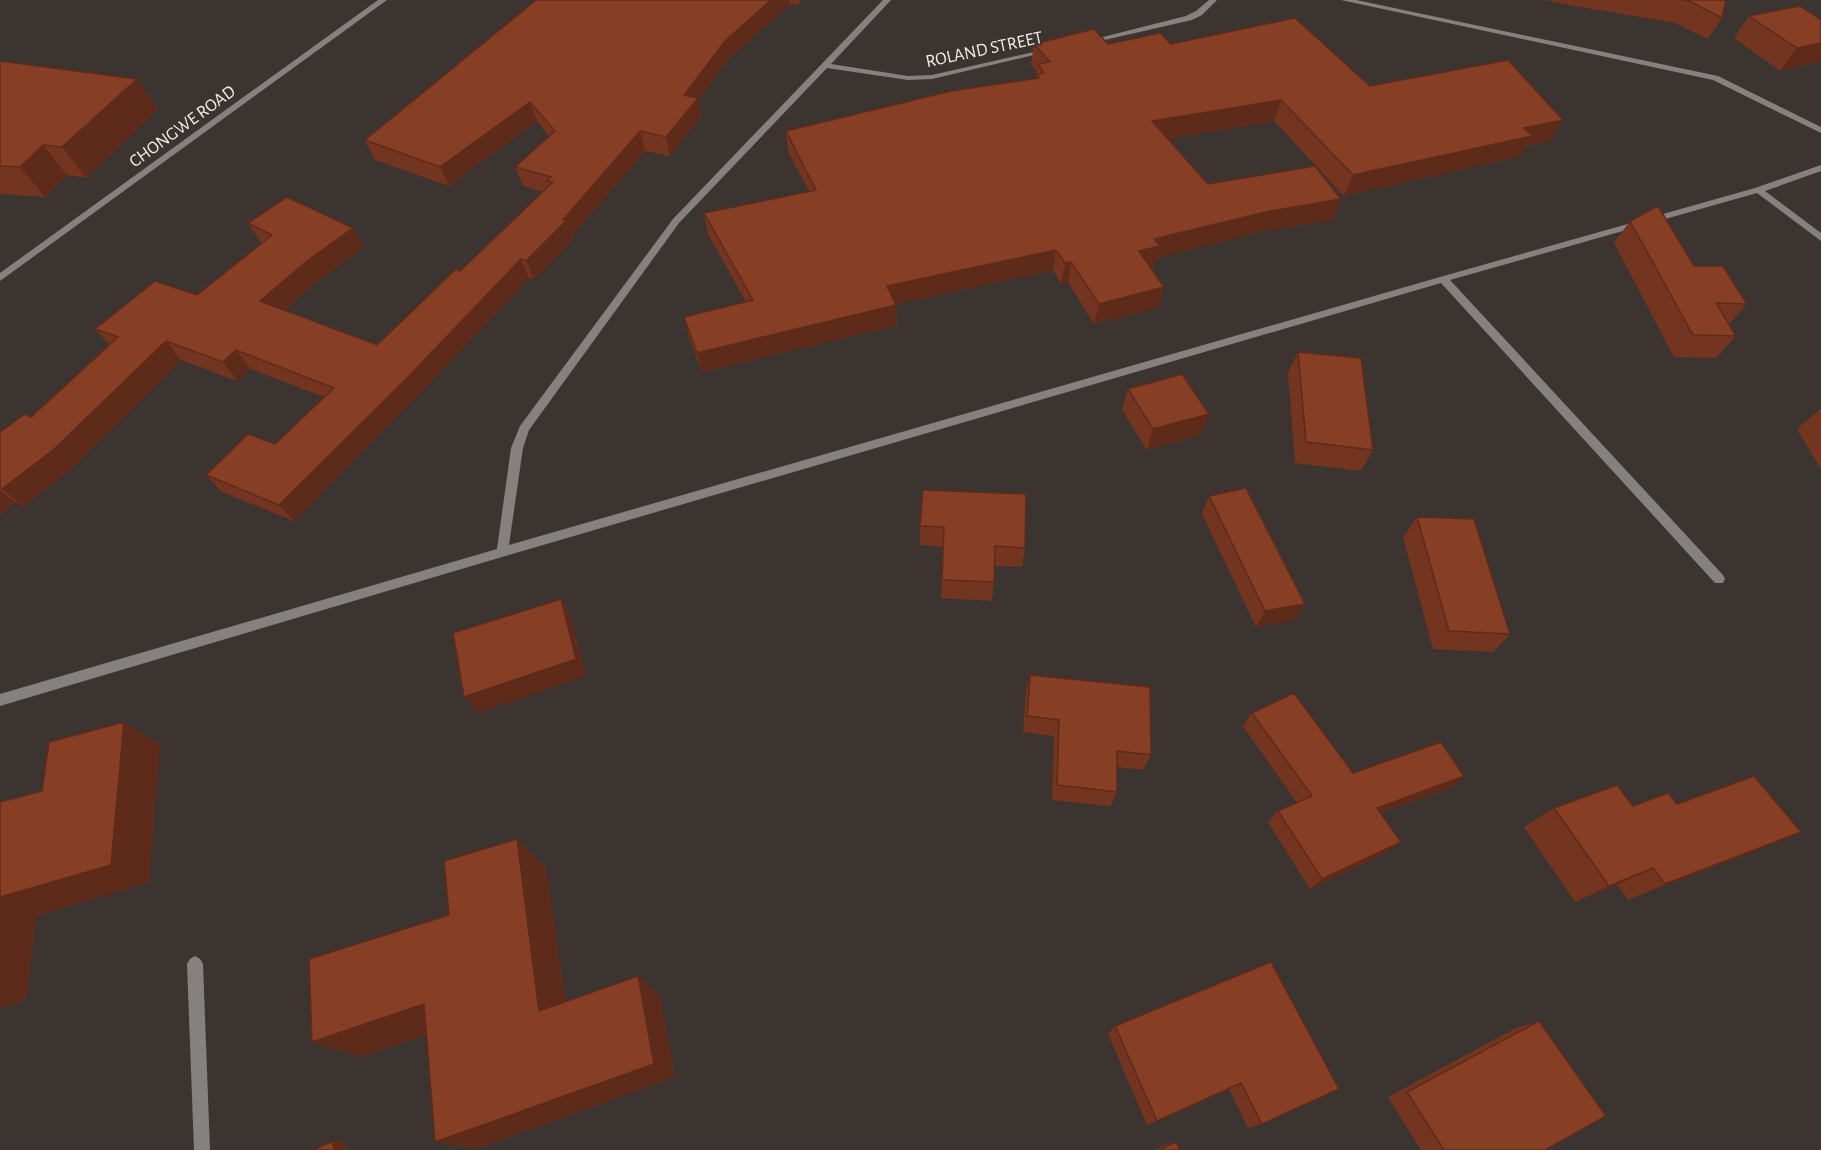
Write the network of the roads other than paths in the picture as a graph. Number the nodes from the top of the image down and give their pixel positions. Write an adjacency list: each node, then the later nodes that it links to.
1 (383, 0): 12 (street, CHONGWE ROAD)
2 (887, 0): 7 (street)
3 (1213, 0): 5 (street)
4 (1344, 0): 8 (street)
5 (1083, 43)
6 (1060, 48): 7 (street, ROLAND STREET)
7 (824, 64): 14 (street)
8 (1821, 130)
9 (1821, 168): 10 (street)
10 (1758, 190): 11 (street); 13 (street)
11 (1821, 238)
12 (0, 278)
13 (1443, 279): 14 (street); 15 (street)
14 (502, 552): 16 (street)
15 (1719, 579)
16 (0, 700)
17 (195, 964): 18 (street)
18 (202, 1150)

